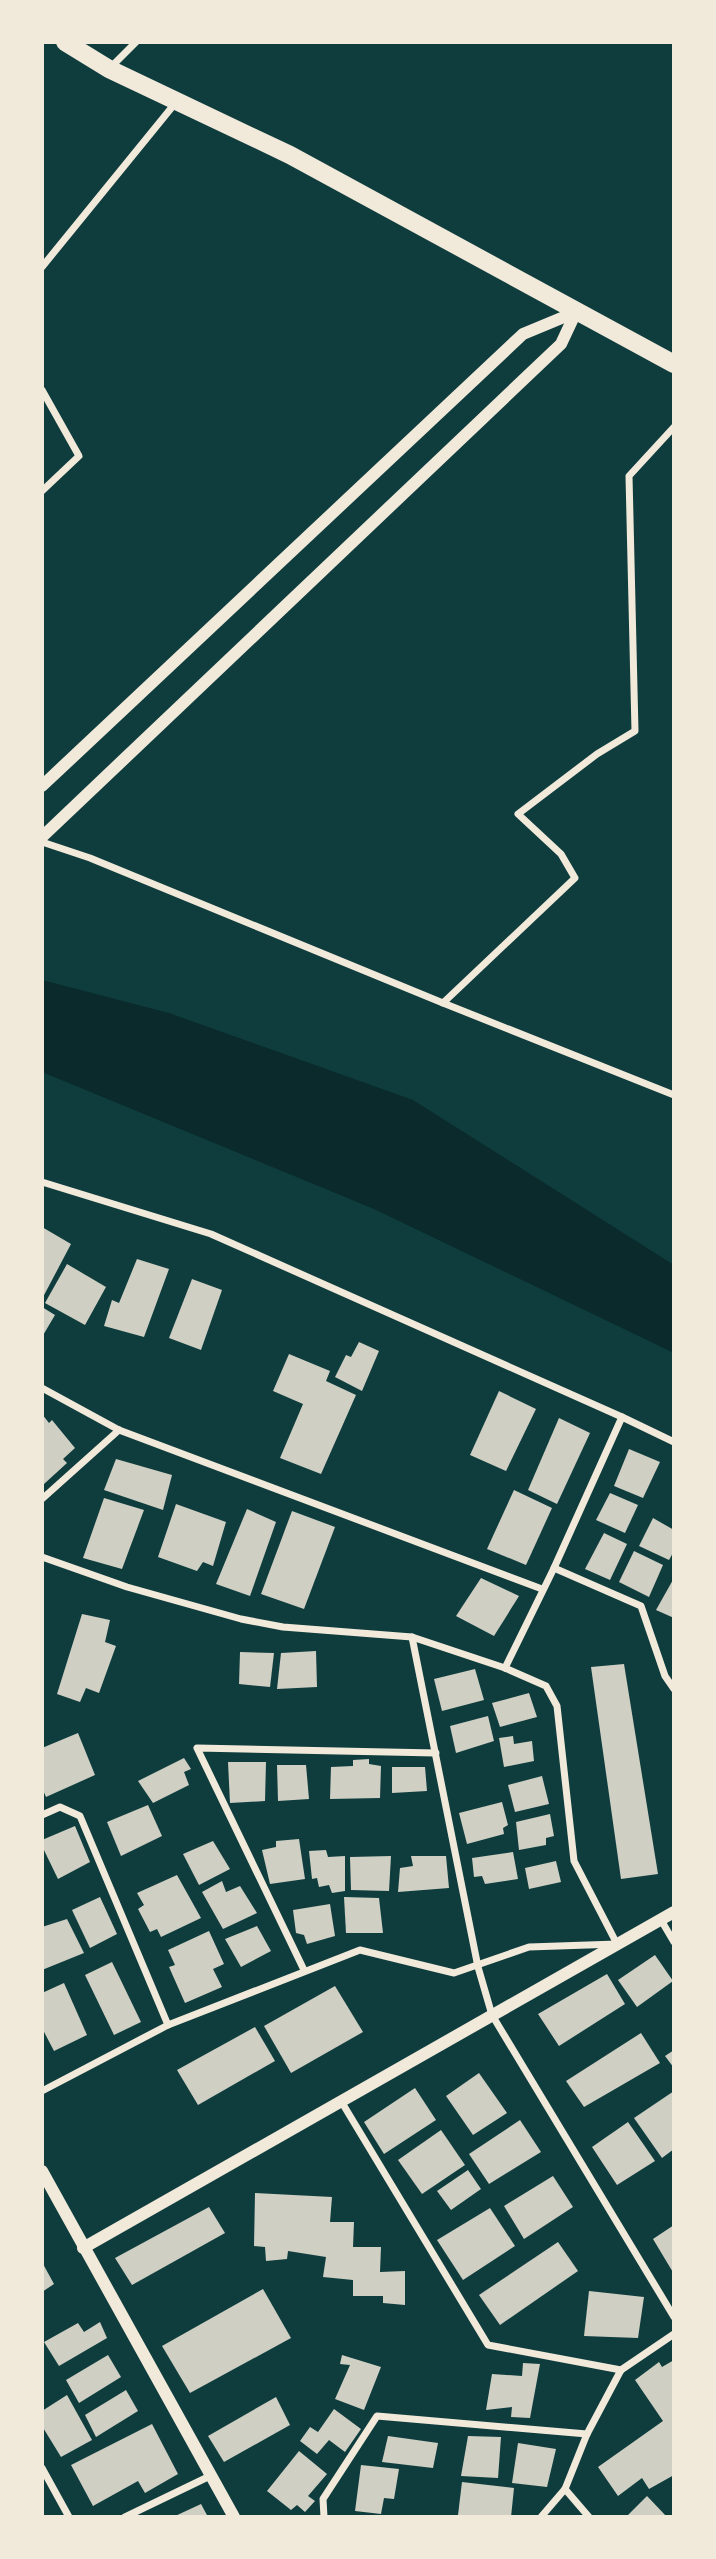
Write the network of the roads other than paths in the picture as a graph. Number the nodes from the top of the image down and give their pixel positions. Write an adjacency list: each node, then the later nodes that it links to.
1 (65, 42): 3 (main road)
2 (136, 42): 3 (street)
3 (109, 69): 4 (main road)
4 (177, 100): 5 (street); 6 (main road)
5 (42, 267)
6 (576, 312): 7 (main road); 11 (street); 12 (street)
7 (674, 365)
8 (42, 390): 10 (street)
9 (674, 427): 13 (street)
10 (42, 491)
11 (42, 786)
12 (42, 839): 13 (street)
13 (443, 1003): 14 (street)
14 (674, 1095)
15 (42, 1182): 17 (street)
16 (42, 1388): 18 (street)
17 (622, 1417): 19 (street); 22 (street)
18 (118, 1430): 20 (street); 23 (street)
19 (674, 1442)
20 (42, 1499)
21 (42, 1557): 24 (street)
22 (554, 1568): 23 (street); 26 (street)
23 (542, 1589): 25 (street)
24 (412, 1637): 25 (street); 27 (street)
25 (505, 1668): 32 (street)
26 (674, 1689)
27 (436, 1754): 33 (street); 34 (street)
28 (42, 1815): 36 (street)
29 (674, 1912): 30 (street)
30 (661, 1920): 31 (street); 32 (street)
31 (674, 1941)
32 (617, 1944): 33 (street); 35 (street)
33 (478, 1967): 34 (street); 35 (street)
34 (303, 1970): 36 (street)
35 (492, 2015): 38 (street); 41 (street)
36 (168, 2025): 37 (street)
37 (42, 2091)
38 (340, 2101): 40 (street); 43 (street)
39 (42, 2171): 40 (street)
40 (83, 2248): 46 (street)
41 (674, 2317)
42 (674, 2334): 43 (street)
43 (621, 2370): 44 (street)
44 (587, 2434): 47 (street); 51 (street)
45 (42, 2468): 48 (street)
46 (210, 2476): 49 (street); 50 (street)
47 (565, 2489): 52 (street); 53 (street)
48 (69, 2517)
49 (125, 2517)
50 (234, 2517)
51 (324, 2517)
52 (541, 2517)
53 (589, 2517)

